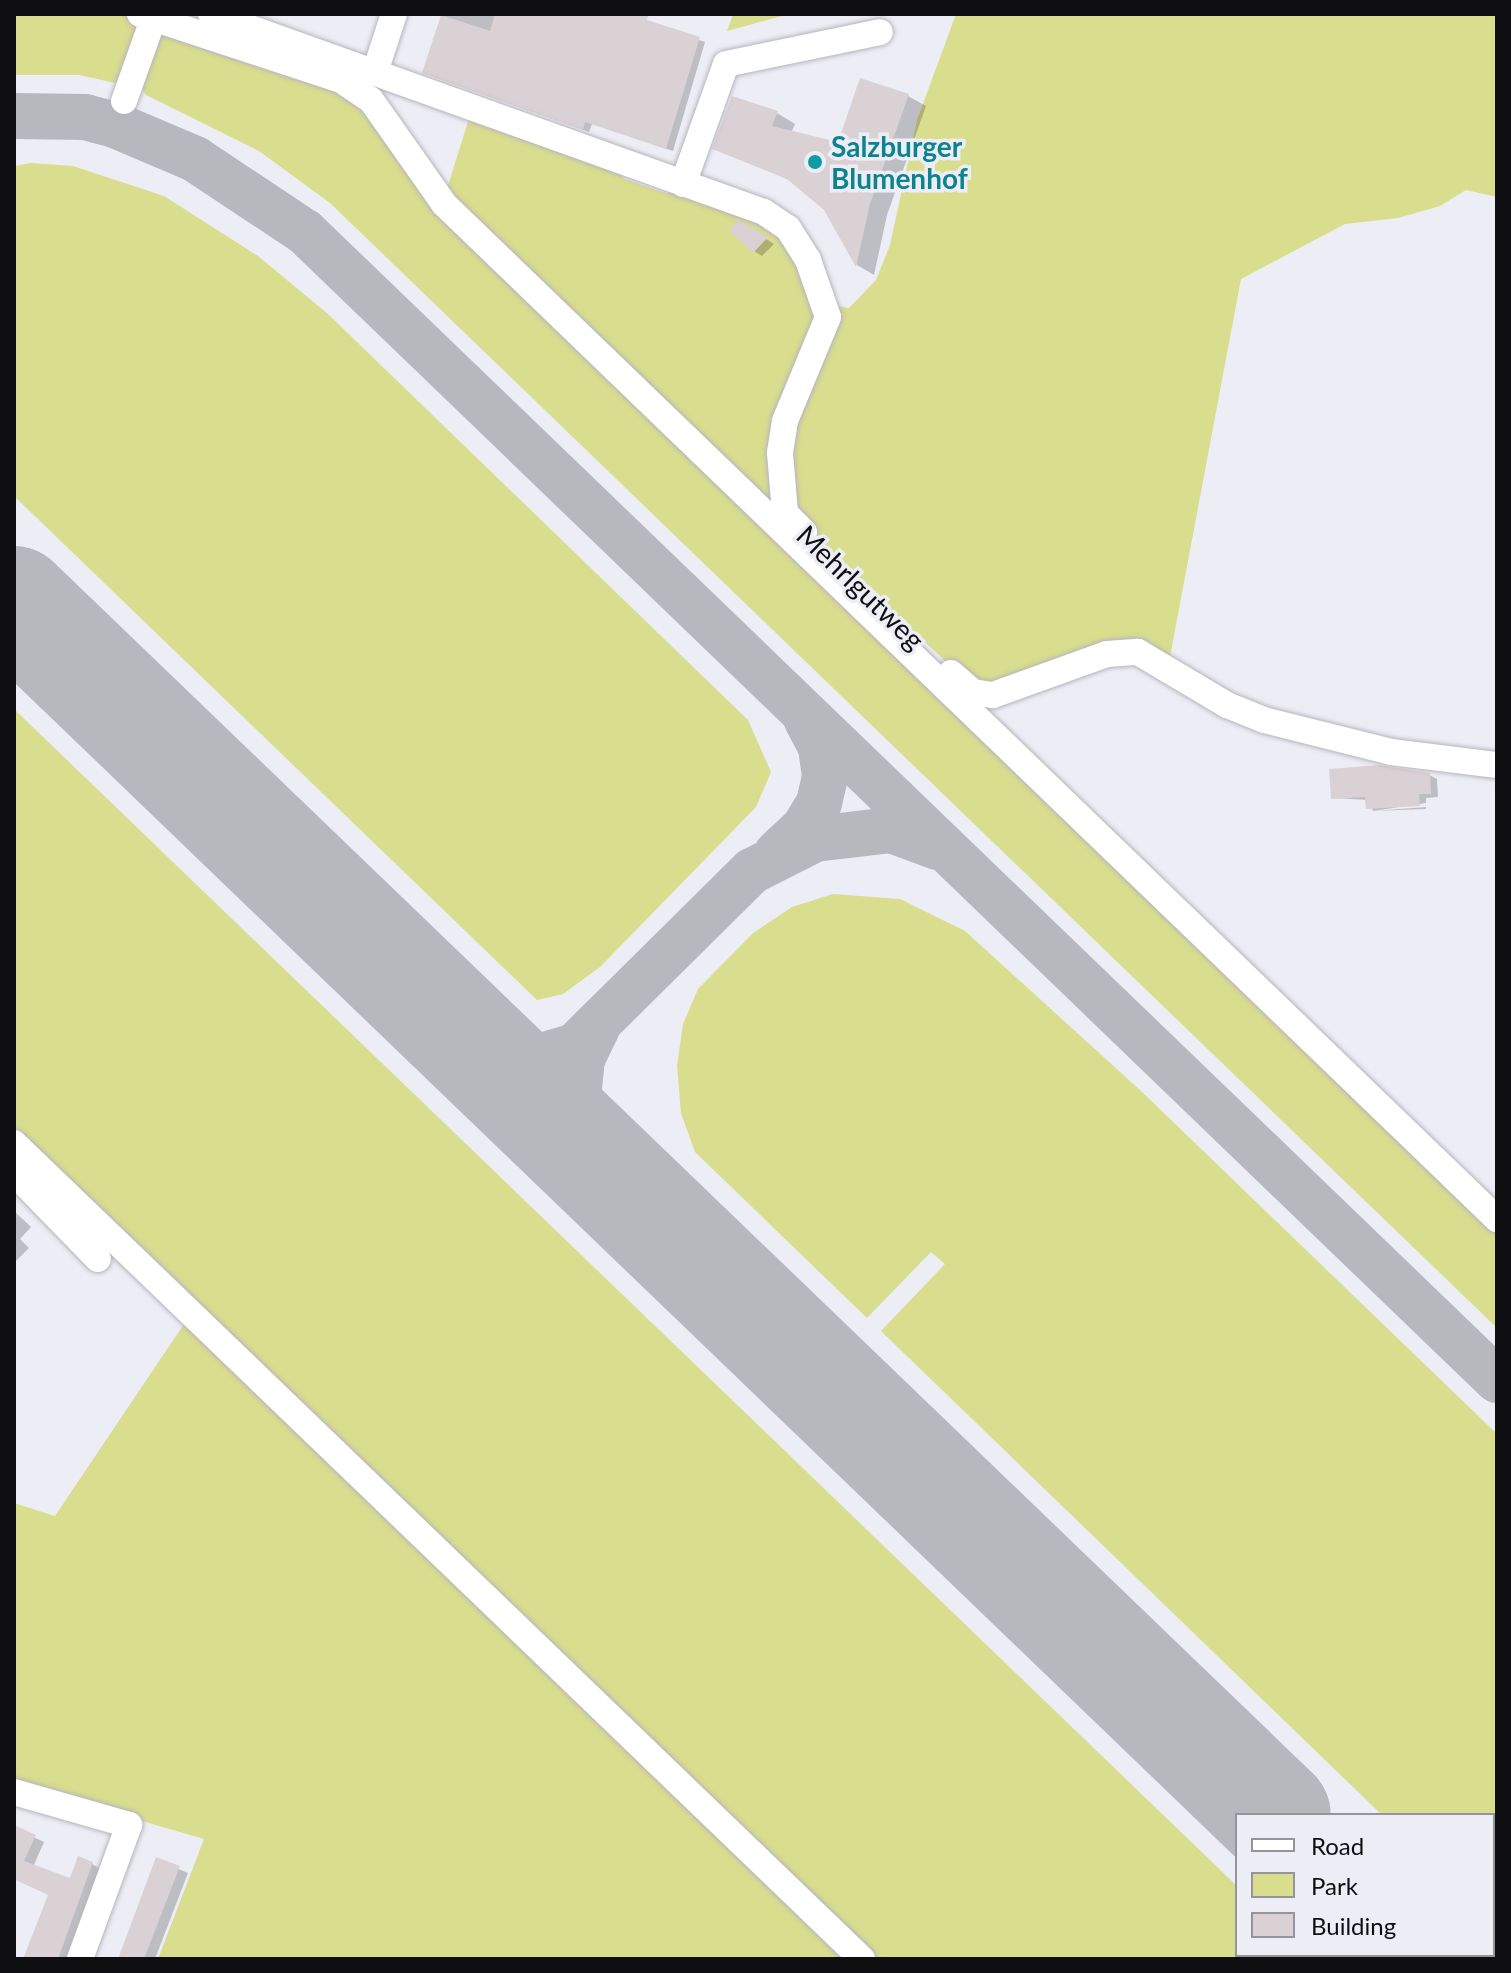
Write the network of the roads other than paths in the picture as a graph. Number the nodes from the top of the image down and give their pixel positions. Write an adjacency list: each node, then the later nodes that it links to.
1 (211, 14): 5 (street, Mehrlgutweg)
2 (394, 14): 5 (street)
3 (149, 16): 6 (street); 8 (street)
4 (880, 32): 7 (street)
5 (375, 72): 7 (street, Mehrlgutweg)
6 (124, 101)
7 (683, 184): 8 (street, Mehrlgutweg)
8 (781, 519): 9 (street, Mehrlgutweg); 12 (street)
9 (1497, 765)
10 (14, 1143): 16 (street)
11 (14, 1173): 13 (street)
12 (1497, 1219)
13 (98, 1259)
14 (14, 1792): 15 (street)
15 (80, 1959)
16 (862, 1959)

